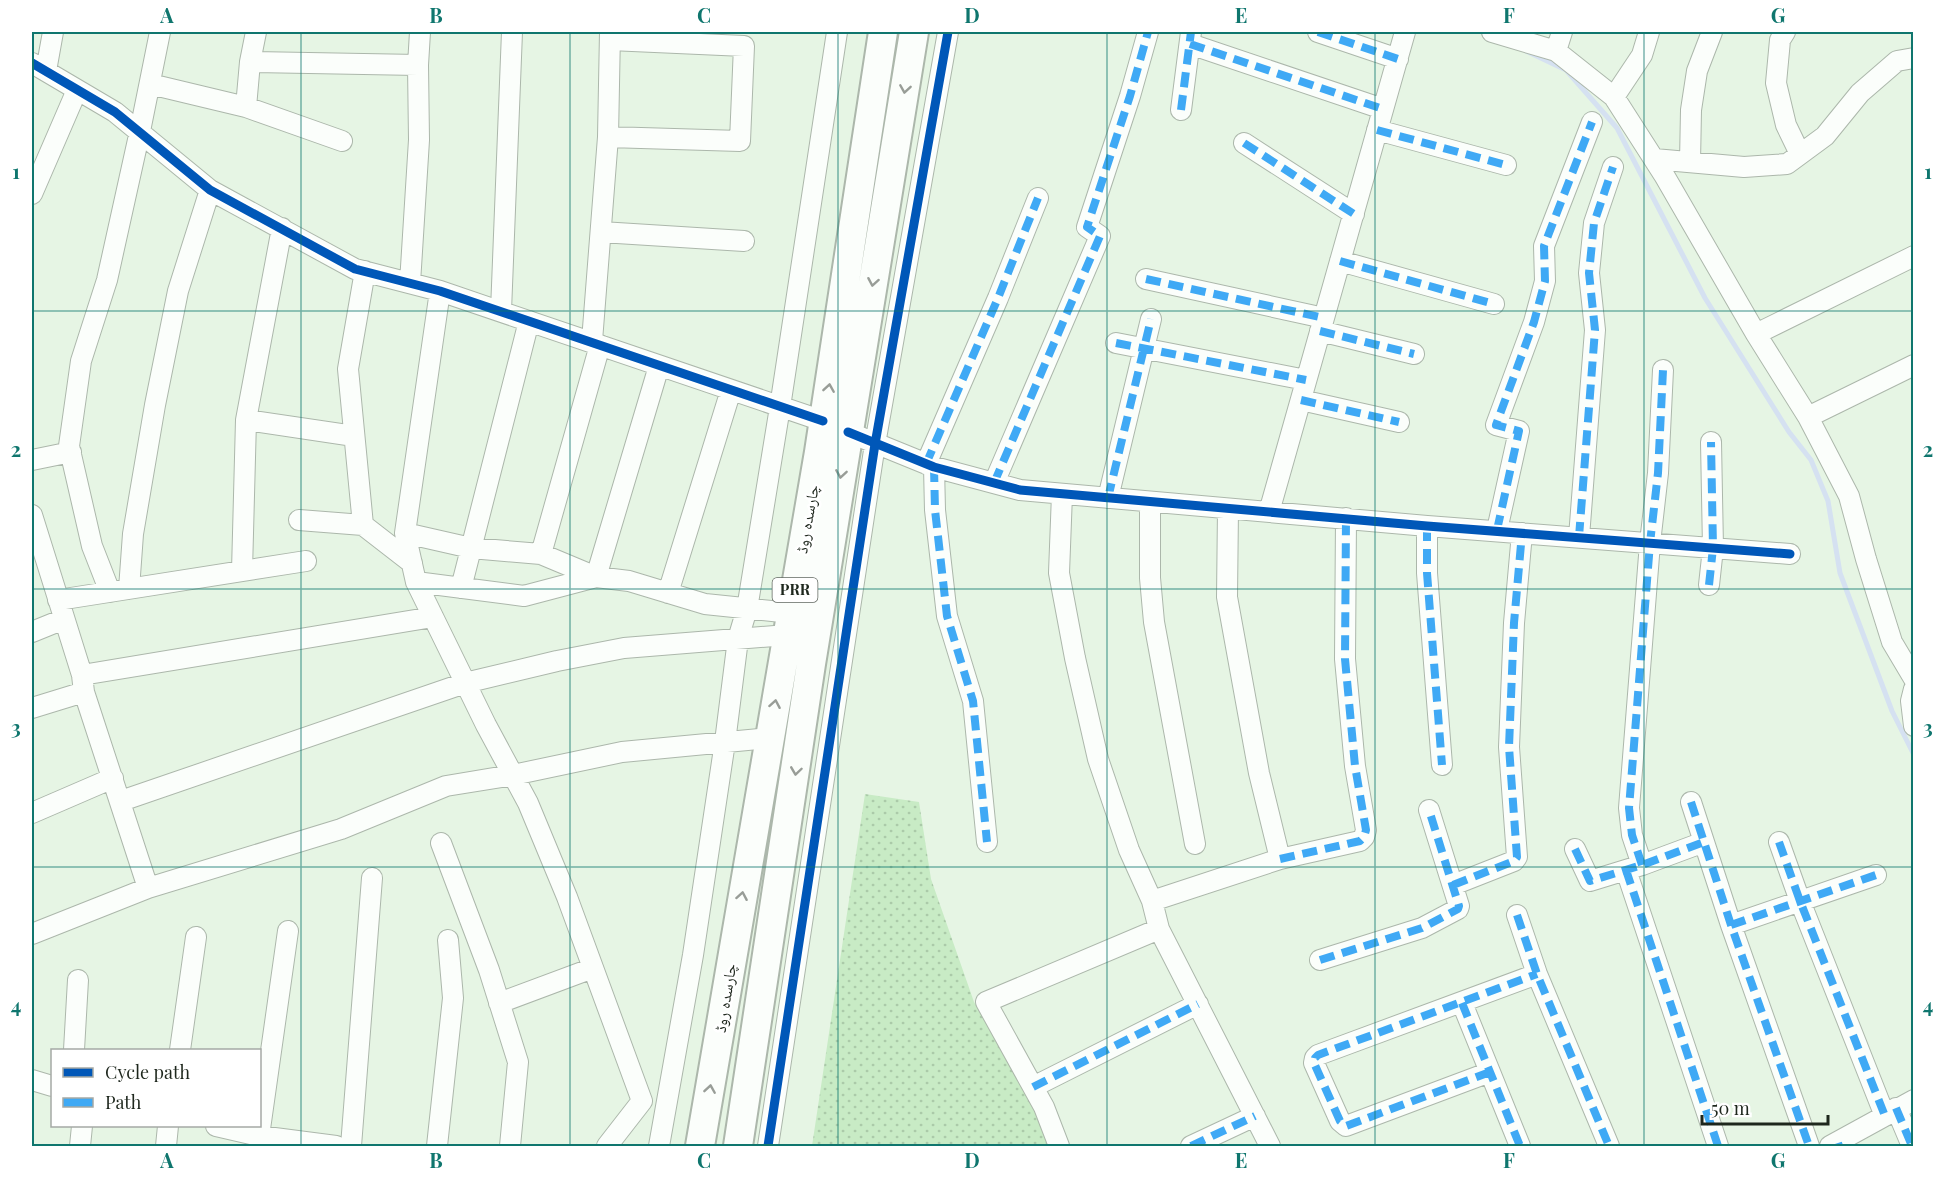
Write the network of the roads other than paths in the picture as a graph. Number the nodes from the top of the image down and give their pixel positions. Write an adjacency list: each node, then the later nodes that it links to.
1 (53, 32): 25 (street)
2 (160, 32): 26 (street)
3 (256, 32): 23 (street)
4 (420, 32): 24 (street)
5 (512, 32): 57 (street)
6 (837, 32): 72 (street)
7 (883, 32): 76 (highway, چارسدہ روڈ / PRR, one-way to 7)
8 (914, 32): 76 (highway, چارسدہ روڈ / PRR, one-way to 76)
9 (948, 32): 79 (street)
10 (1148, 32): 83 (street)
11 (1318, 32): 21 (street)
12 (1405, 32): 21 (street)
13 (1492, 32): 20 (street)
14 (1562, 32): 20 (street)
15 (1649, 32): 28 (street)
16 (1712, 32): 40 (street)
17 (1785, 32): 38 (street)
18 (610, 36): 35 (street); 35 (street)
19 (1190, 38): 30 (street); 31 (street)
20 (1556, 51): 28 (street)
21 (1398, 58): 30 (street)
22 (1914, 58): 38 (street)
23 (250, 62): 24 (street); 29 (street)
24 (418, 65): 54 (street)
25 (39, 67): 27 (street)
26 (150, 84): 29 (street); 34 (street)
27 (77, 90): 34 (street); 44 (street)
28 (1614, 97): 39 (street)
29 (246, 107): 36 (street)
30 (1383, 109): 33 (street)
31 (1181, 110)
32 (1592, 122): 94 (street)
33 (1377, 130): 41 (street); 46 (street)
34 (140, 131): 43 (street); 80 (street)
35 (608, 136): 48 (street)
36 (342, 141)
37 (1244, 144): 46 (street)
38 (1800, 154): 40 (street)
39 (1654, 159): 40 (street); 61 (street)
40 (1690, 162)
41 (1506, 165)
42 (1613, 167): 97 (street)
43 (210, 190): 47 (street); 111 (street)
44 (32, 194)
45 (1038, 198): 82 (street)
46 (1354, 214): 51 (street)
47 (282, 228): 52 (street); 74 (street)
48 (601, 232): 49 (street); 63 (street)
49 (744, 241)
50 (1914, 256): 61 (street)
51 (1340, 261): 56 (street); 60 (street)
52 (365, 271): 54 (street); 77 (street)
53 (1146, 279): 60 (street)
54 (410, 283): 55 (street)
55 (440, 291): 57 (street); 96 (street)
56 (1494, 304)
57 (501, 311): 59 (street)
58 (1151, 319): 64 (street)
59 (529, 321): 63 (street); 99 (street)
60 (1322, 325): 65 (street); 69 (street)
61 (1756, 334): 73 (street)
62 (1116, 342): 64 (street)
63 (596, 344): 67 (street); 101 (street)
64 (1144, 349): 69 (street); 85 (street)
65 (1414, 354)
66 (1914, 365): 73 (street)
67 (659, 366): 70 (street); 107 (street)
68 (1663, 370): 98 (street)
69 (1306, 380): 71 (street)
70 (731, 390): 72 (street); 113 (street)
71 (1301, 400): 75 (street); 88 (street)
72 (780, 407): 76 (street); 115 (street)
73 (1808, 417): 121 (street)
74 (246, 420): 77 (street); 106 (street)
75 (1399, 422)
76 (836, 427): 79 (street); 118 (highway, چارسدہ روڈ / PRR); 161 (highway, چارسدہ روڈ / PRR, one-way to 161)
77 (354, 436): 92 (street)
78 (1711, 442): 100 (street)
79 (875, 444): 82 (street); 191 (street)
80 (71, 452): 81 (street); 112 (street)
81 (32, 460)
82 (930, 466): 83 (street); 137 (street)
83 (994, 483): 84 (street)
84 (1062, 494): 85 (street); 149 (street)
85 (1108, 498): 86 (street)
86 (1150, 502): 87 (street); 141 (street)
87 (1228, 509): 88 (street); 143 (street)
88 (1269, 512): 90 (street)
89 (32, 515): 105 (street)
90 (1346, 519): 93 (street); 143 (street)
91 (299, 520): 92 (street)
92 (363, 525): 104 (street)
93 (1427, 526): 94 (street); 130 (street)
94 (1497, 531): 95 (street)
95 (1522, 532): 97 (street); 147 (street)
96 (405, 533): 99 (street); 104 (street)
97 (1579, 537): 98 (street)
98 (1650, 543): 100 (street); 144 (street)
99 (471, 548): 101 (street); 110 (street)
100 (1713, 548): 102 (street); 109 (street)
101 (541, 554): 107 (street)
102 (1790, 554)
103 (306, 561): 106 (street)
104 (412, 563): 108 (street)
105 (39, 568): 114 (street)
106 (242, 571): 111 (street)
107 (596, 577): 110 (street); 113 (street)
108 (416, 582): 110 (street); 116 (street)
109 (1710, 585)
110 (461, 588)
111 (129, 589): 112 (street)
112 (110, 592): 114 (street)
113 (669, 593): 115 (street)
114 (58, 600): 117 (street)
115 (747, 609): 118 (street); 120 (street)
116 (433, 617): 123 (street); 124 (street)
117 (64, 619): 119 (street); 123 (street)
118 (789, 624): 120 (street); 128 (highway, چارسدہ روڈ / PRR, one-way to 118)
119 (32, 632)
120 (738, 639): 124 (street); 129 (street)
121 (1905, 646): 122 (street)
122 (1914, 679)
123 (83, 683): 126 (street); 132 (street)
124 (465, 683): 131 (street); 133 (street)
125 (1914, 689): 127 (street)
126 (32, 708)
127 (1914, 726)
128 (769, 738): 129 (street); 159 (highway, چارسدہ روڈ / PRR, one-way to 128)
129 (724, 742): 131 (street); 188 (street)
130 (1442, 765)
131 (513, 775): 148 (street); 160 (street)
132 (113, 778): 133 (street); 136 (street)
133 (121, 801): 148 (street)
134 (1691, 802): 138 (street)
135 (1429, 810): 147 (street)
136 (32, 813)
137 (987, 842)
138 (1704, 842): 144 (street); 152 (street)
139 (1779, 842): 150 (street)
140 (441, 843): 164 (street)
141 (1196, 844)
142 (1575, 849): 144 (street)
143 (1280, 859): 149 (street)
144 (1634, 868): 197 (street)
145 (1876, 875): 150 (street)
146 (372, 878): 184 (street)
147 (1453, 885): 158 (street)
148 (148, 888): 155 (street)
149 (1152, 901): 153 (street)
150 (1800, 901): 152 (street); 174 (street)
151 (1517, 915): 162 (street)
152 (1731, 925): 198 (street)
153 (1159, 929): 166 (street); 173 (street)
154 (288, 931): 170 (street)
155 (32, 934)
156 (196, 937): 168 (street)
157 (448, 940): 185 (street)
158 (1320, 960)
159 (731, 962): 161 (highway); 189 (highway, چارسدہ روڈ / PRR, one-way to 159)
160 (594, 969): 164 (street); 187 (street)
161 (766, 969): 190 (highway, چارسدہ روڈ / PRR)
162 (1537, 974): 165 (street); 196 (street)
163 (78, 980): 167 (street)
164 (499, 1003): 186 (street)
165 (1462, 1003): 169 (street); 169 (street)
166 (1198, 1004): 173 (street); 175 (street)
167 (74, 1049)
168 (180, 1049)
169 (1490, 1072): 195 (street)
170 (261, 1074)
171 (32, 1080): 172 (street)
172 (51, 1086)
173 (1033, 1087): 192 (street)
174 (1898, 1108): 180 (street); 199 (street)
175 (1255, 1116): 193 (street); 194 (street)
176 (82, 1127): 181 (street)
177 (168, 1127): 182 (street)
178 (221, 1127): 179 (street)
179 (249, 1138): 183 (street)
180 (1836, 1145)
181 (80, 1146)
182 (165, 1146)
183 (330, 1146)
184 (351, 1146)
185 (437, 1146)
186 (510, 1146)
187 (607, 1146)
188 (659, 1146)
189 (700, 1146)
190 (738, 1146)
191 (768, 1146)
192 (1059, 1146)
193 (1191, 1146)
194 (1270, 1146)
195 (1520, 1146)
196 (1608, 1146)
197 (1718, 1146)
198 (1809, 1146)
199 (1912, 1146)

